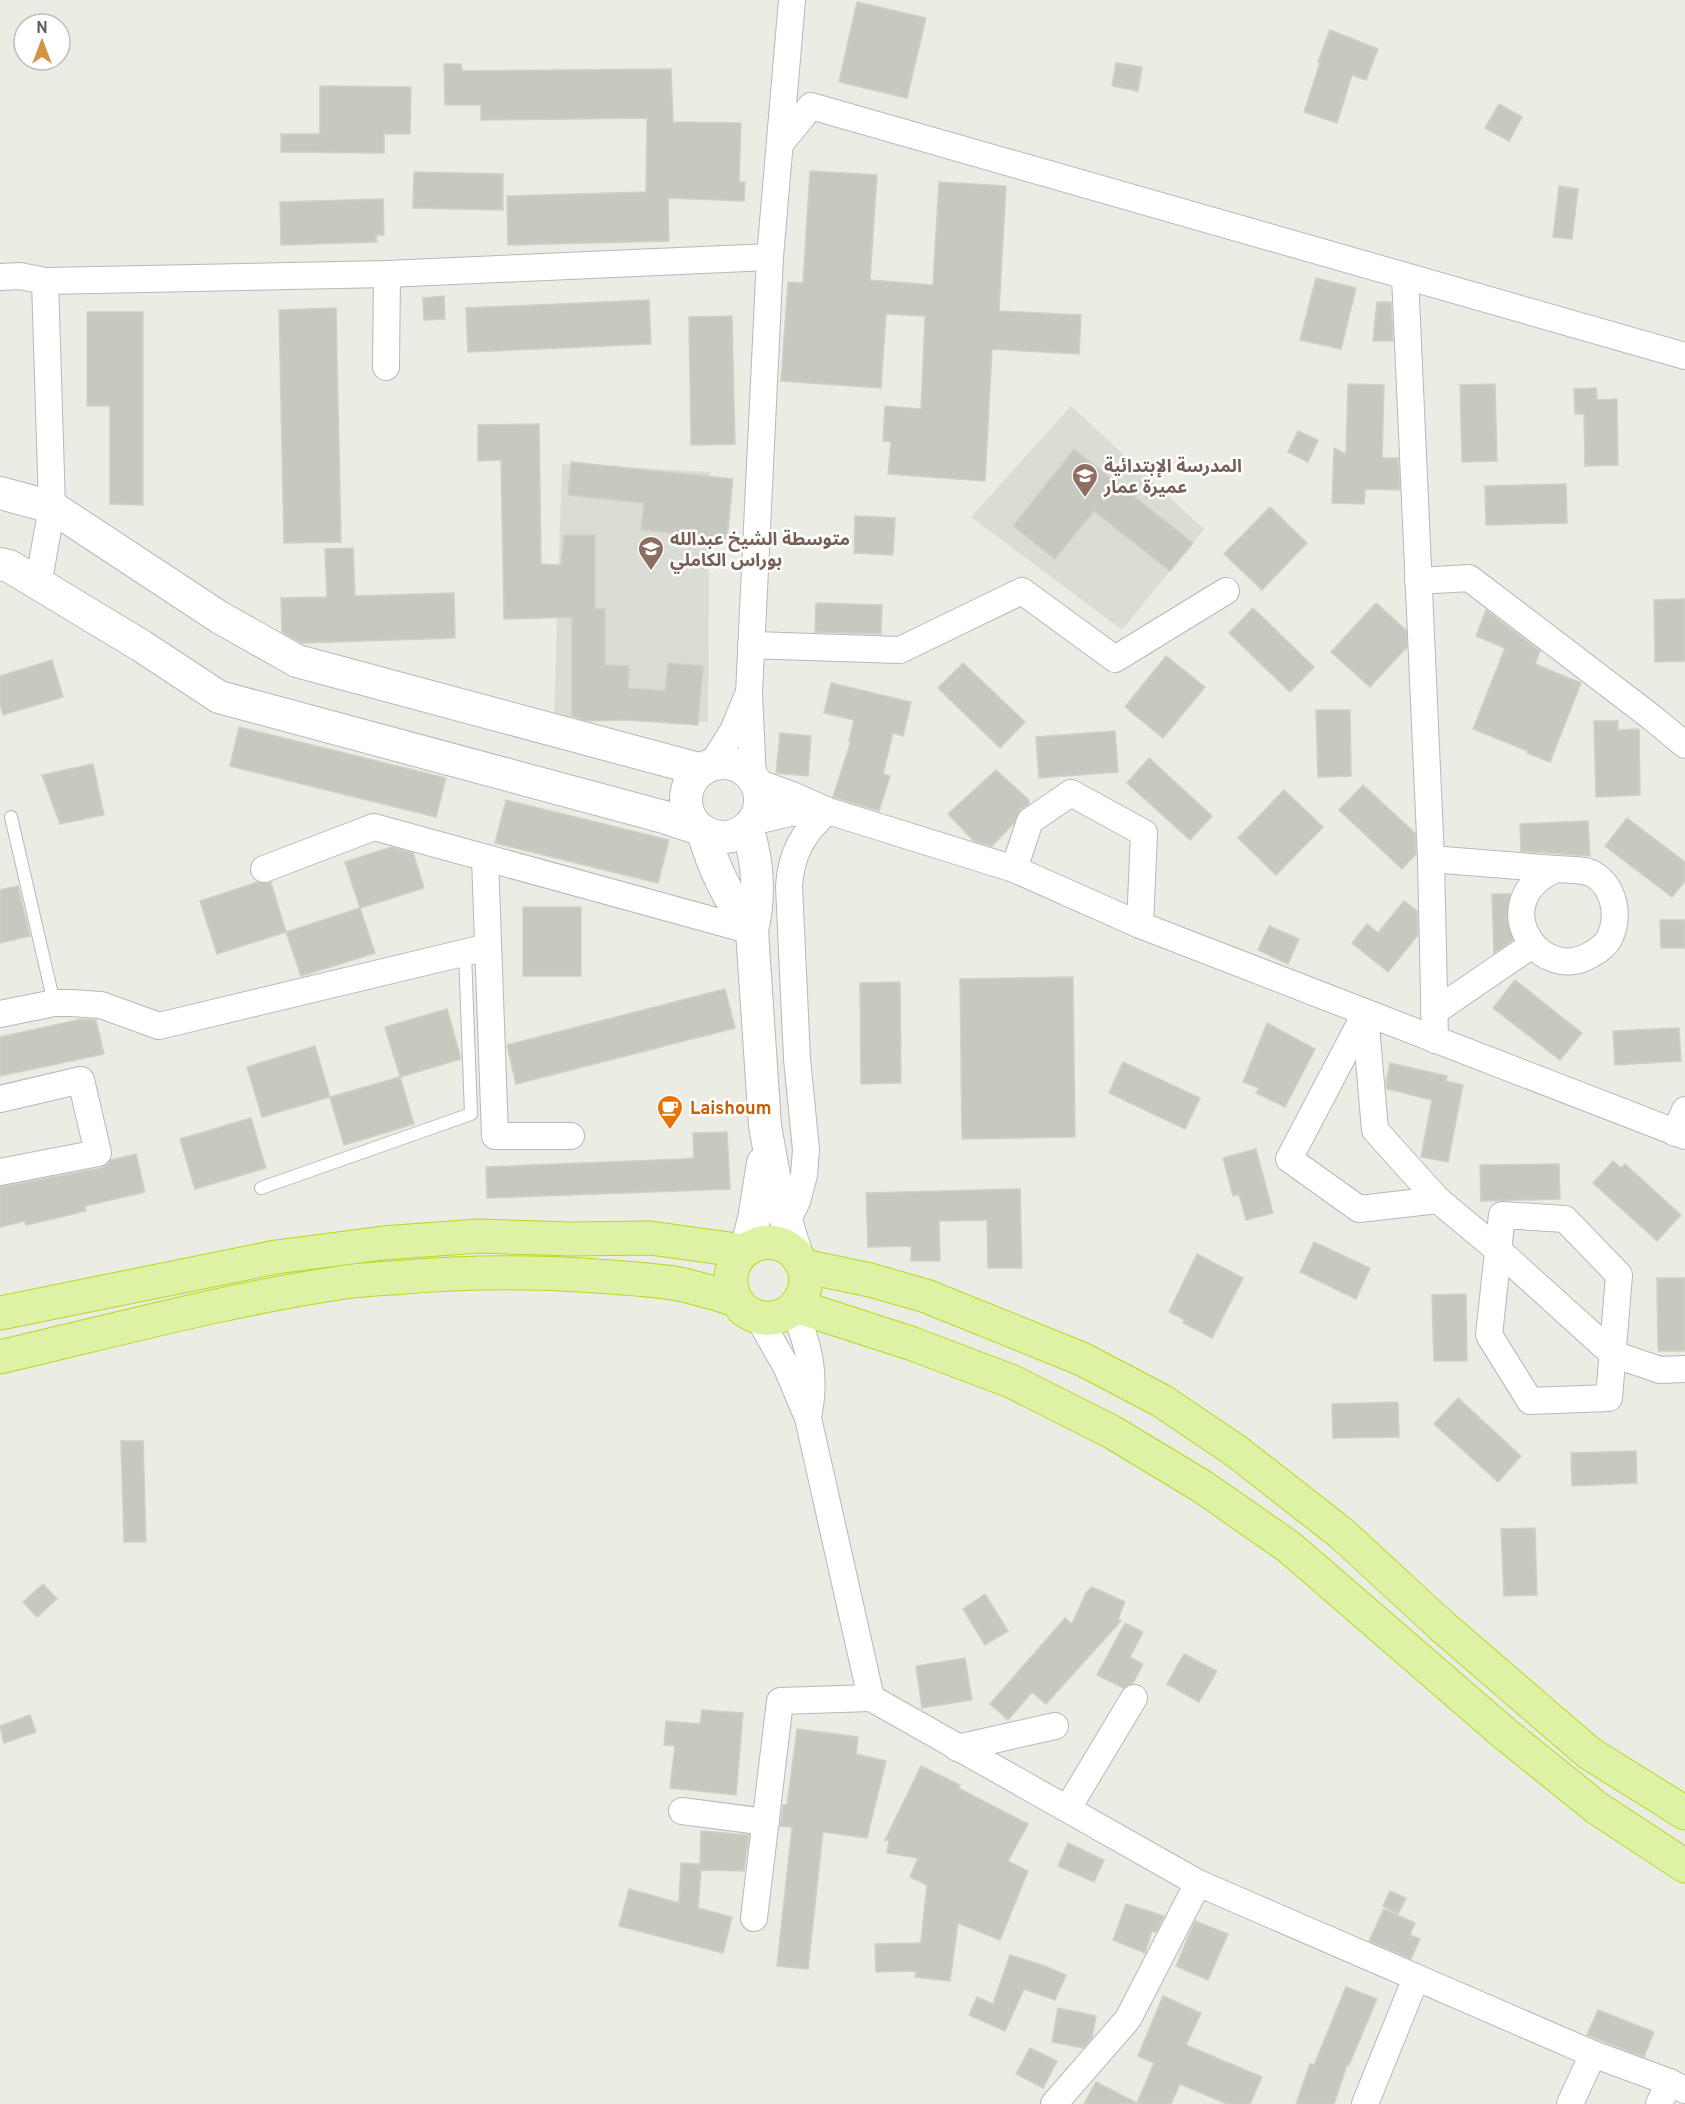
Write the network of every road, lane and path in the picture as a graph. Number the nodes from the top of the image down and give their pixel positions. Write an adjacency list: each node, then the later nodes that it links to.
1 (792, 0): 2 (street)
2 (780, 144): 3 (street); 5 (street)
3 (770, 257): 4 (street); 16 (street)
4 (387, 274): 7 (street); 9 (street)
5 (1405, 276): 8 (street); 13 (street)
6 (0, 277): 7 (street)
7 (45, 281): 11 (street)
8 (1685, 356)
9 (386, 367)
10 (0, 493): 11 (street)
11 (52, 507): 14 (street); 19 (street)
12 (0, 564): 14 (street)
13 (1418, 581): 18 (street); 26 (street)
14 (38, 585): 24 (street)
15 (1226, 591): 16 (street)
16 (751, 645): 17 (street)
17 (749, 694): 19 (street); 20 (street)
18 (1685, 745)
19 (707, 767): 20 (street); 24 (street)
20 (754, 781): 21 (street); 23 (street)
21 (828, 811): 23 (street); 28 (street); 46 (street)
22 (11, 817): 34 (lane)
23 (750, 825): 24 (street); 31 (street)
24 (702, 830): 31 (street)
25 (485, 858): 27 (street); 31 (street); 33 (street)
26 (1431, 859): 29 (street); 35 (street)
27 (264, 868)
28 (1014, 868): 30 (street); 30 (street)
29 (1556, 869): 32 (street); 32 (street)
30 (1140, 925): 37 (street)
31 (752, 931): 40 (street)
32 (1532, 945): 35 (street)
33 (477, 950): 34 (street); 42 (street); 44 (lane)
34 (54, 1003): 36 (street)
35 (1434, 1012): 38 (street)
36 (0, 1014)
37 (1365, 1014): 38 (street); 45 (street); 45 (street)
38 (1435, 1040): 41 (street)
39 (0, 1099): 43 (street)
40 (765, 1126): 46 (street); 47 (street)
41 (1682, 1126)
42 (571, 1136)
43 (0, 1172)
44 (261, 1188)
45 (1438, 1200): 48 (street)
46 (786, 1224): 49 (street)
47 (745, 1250): 49 (highway); 51 (highway); 52 (highway)
48 (1498, 1250): 53 (street); 53 (street); 53 (street)
49 (800, 1261): 50 (highway); 63 (highway)
50 (794, 1308): 51 (highway); 56 (street); 65 (highway)
51 (747, 1309): 54 (highway); 56 (street)
52 (0, 1313)
53 (1613, 1354): 55 (street)
54 (0, 1357)
55 (1685, 1369)
56 (808, 1418): 57 (street)
57 (871, 1698): 60 (street); 64 (street)
58 (1134, 1698): 61 (street)
59 (1055, 1726): 60 (street)
60 (957, 1748): 61 (street)
61 (1068, 1808): 66 (street)
62 (682, 1811): 64 (street)
63 (1685, 1813)
64 (766, 1822): 67 (street)
65 (1685, 1866)
66 (1198, 1884): 68 (street); 71 (street)
67 (754, 1918)
68 (1416, 1978): 69 (street); 72 (street)
69 (1593, 2054): 70 (street); 73 (street)
70 (1671, 2092)
71 (1054, 2104)
72 (1365, 2104)
73 (1570, 2104)

